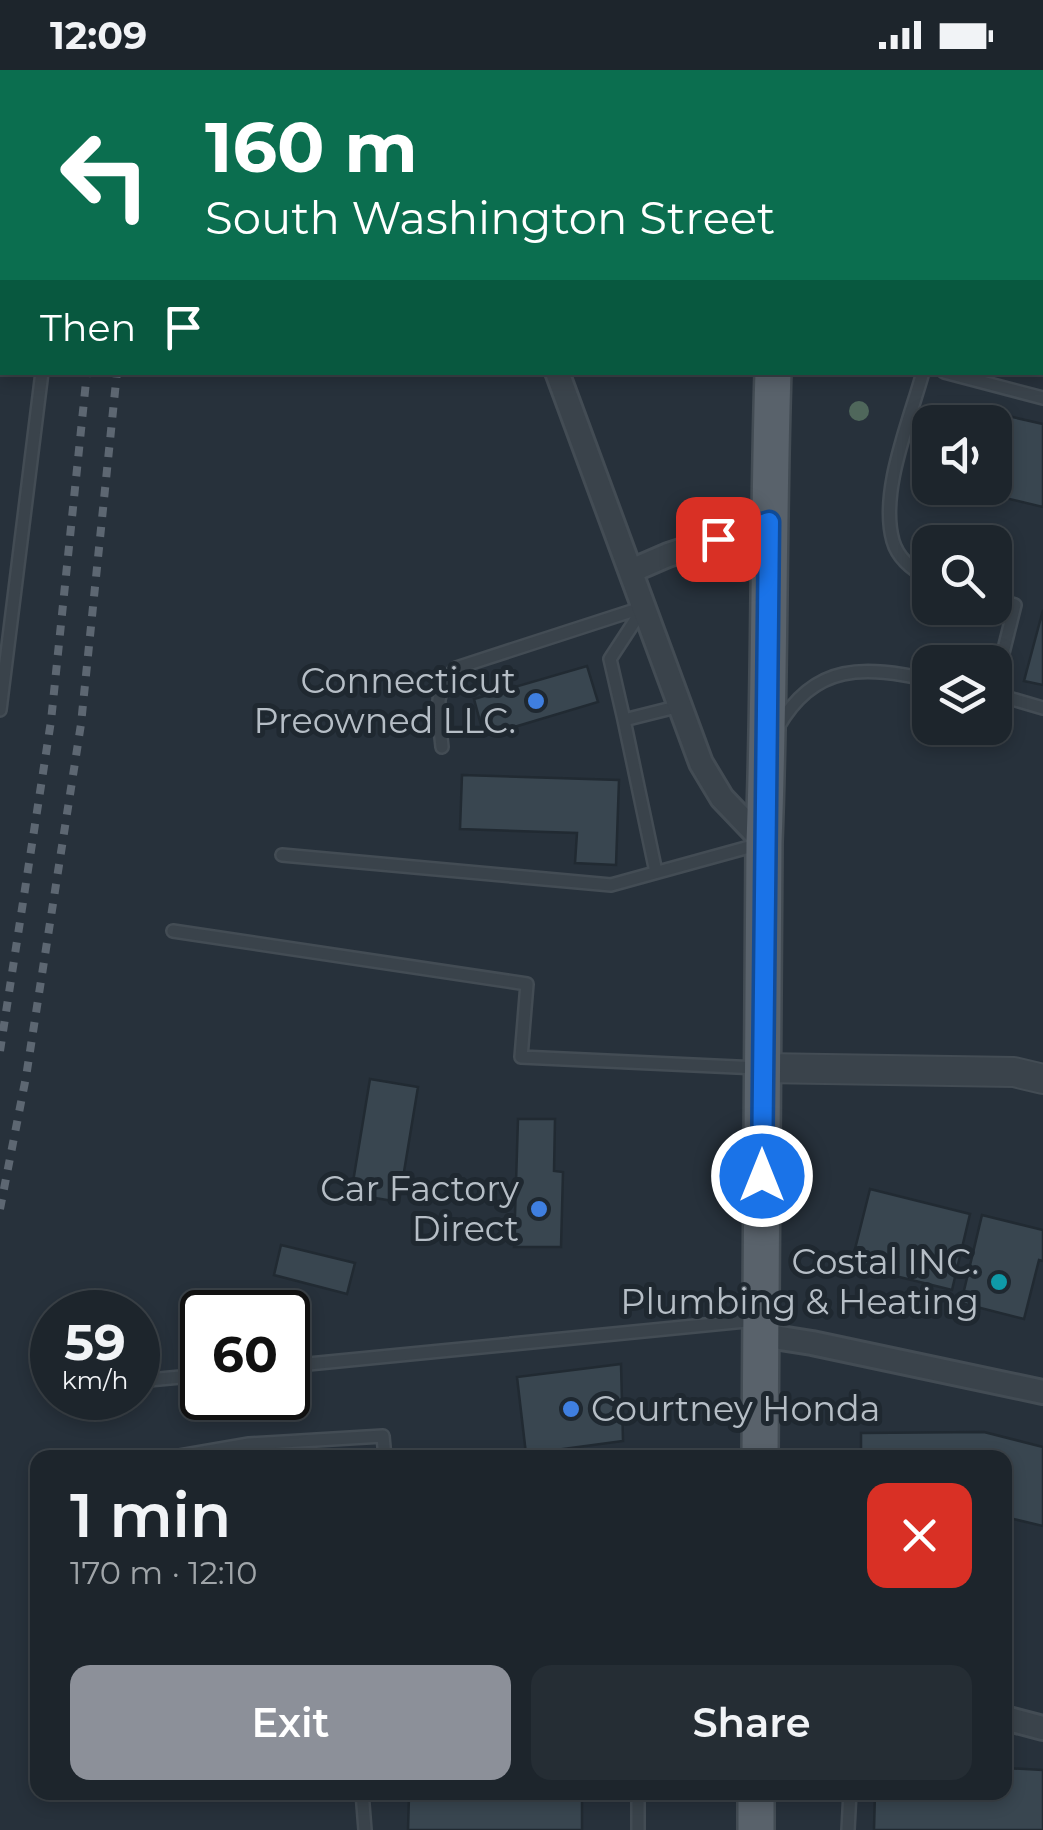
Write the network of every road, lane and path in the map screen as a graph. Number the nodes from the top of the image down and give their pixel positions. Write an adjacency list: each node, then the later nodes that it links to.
1 (42, 375): 15 (lane)
2 (557, 375): 9 (street)
3 (774, 375): 7 (main road)
4 (922, 375): 8 (lane)
5 (955, 375): 6 (lane)
6 (1043, 398)
7 (769, 522): 9 (street); 18 (main road)
8 (912, 567)
9 (631, 572): 10 (street)
10 (644, 607): 13 (street); 16 (lane); 17 (lane)
11 (912, 677): 18 (lane)
12 (1012, 699): 14 (lane)
13 (680, 706): 16 (lane); 19 (street)
14 (1043, 708)
15 (0, 710)
16 (624, 720): 21 (lane)
17 (442, 747)
18 (768, 750): 19 (main road)
19 (764, 842): 21 (lane); 23 (main road)
20 (282, 855): 21 (lane)
21 (656, 872)
22 (173, 930): 23 (lane)
23 (763, 1068): 24 (street); 25 (main road)
24 (1043, 1079)
25 (762, 1327): 26 (lane); 27 (street); 30 (main road)
26 (310, 1364)
27 (1043, 1392)
28 (214, 1450): 29 (lane)
29 (384, 1450)
30 (760, 1450)
31 (1012, 1720): 32 (street)
32 (1043, 1728)
33 (363, 1800): 37 (lane)
34 (638, 1800): 38 (lane)
35 (756, 1800): 39 (main road)
36 (850, 1800): 40 (lane)
37 (365, 1830)
38 (638, 1830)
39 (756, 1830)
40 (848, 1830)

